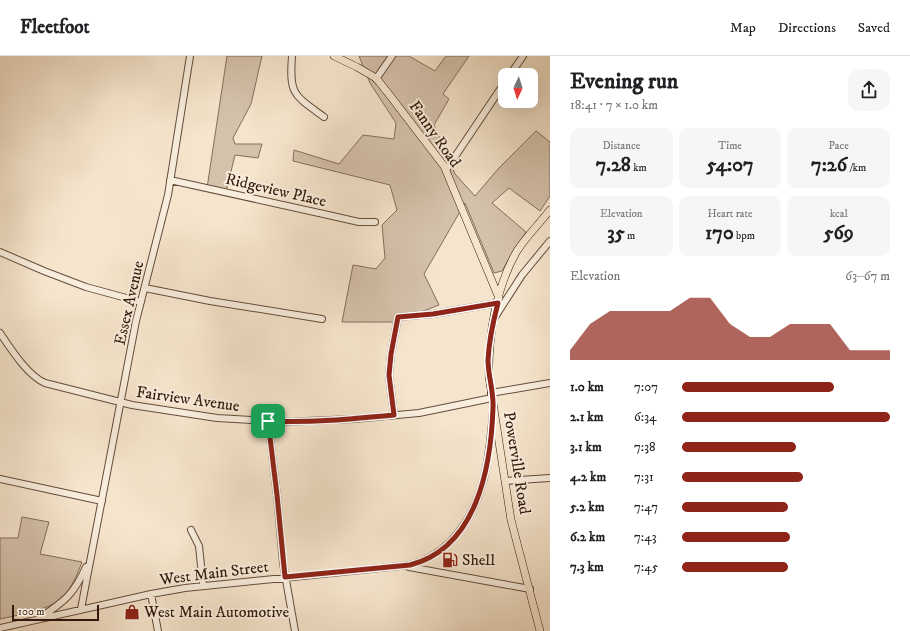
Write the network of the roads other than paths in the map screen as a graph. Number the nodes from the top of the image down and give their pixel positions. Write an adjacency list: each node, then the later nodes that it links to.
1 (190, 56): 11 (street, Essex Avenue)
2 (292, 56): 9 (street)
3 (334, 56): 7 (main road, Fanny Road)
4 (392, 56): 7 (street)
5 (522, 56): 6 (street)
6 (514, 68)
7 (376, 79): 10 (main road, Fanny Road)
8 (498, 92): 10 (street)
9 (324, 117)
10 (446, 170): 17 (main road, Fanny Road)
11 (170, 180): 13 (street, Ridgeview Place); 16 (street, Essex Avenue)
12 (550, 210): 17 (main road, Powerville Road)
13 (375, 222)
14 (550, 241): 20 (street)
15 (0, 252): 18 (street)
16 (145, 288): 18 (street, Essex Avenue); 19 (street)
17 (498, 301): 20 (main road, Powerville Road); 26 (street)
18 (141, 302): 24 (street, Essex Avenue)
19 (322, 319)
20 (494, 319): 23 (main road, Powerville Road)
21 (0, 333): 24 (street, Fairview Avenue)
22 (550, 383): 23 (street, Fairview Avenue)
23 (492, 396): 25 (main road, Powerville Road); 26 (street, Fairview Avenue)
24 (121, 402): 27 (street, Fairview Avenue); 31 (street, Essex Avenue)
25 (493, 406): 30 (main road, Powerville Road); 34 (street, West Main Street)
26 (394, 415): 27 (street, Fairview Avenue)
27 (268, 421): 35 (street)
28 (550, 478): 30 (street)
29 (0, 479): 31 (street)
30 (505, 481): 37 (main road, Powerville Road)
31 (102, 501): 33 (street, Essex Avenue)
32 (192, 530): 36 (street)
33 (91, 557): 39 (street, Essex Avenue); 40 (street, Essex Avenue)
34 (401, 566): 35 (street, West Main Street); 37 (street)
35 (285, 577): 36 (street, West Main Street); 43 (street)
36 (202, 585): 38 (street, West Main Street)
37 (530, 589): 44 (main road, Powerville Road)
38 (151, 594): 39 (street, West Main Street); 42 (street)
39 (81, 609): 40 (street, West Main Street)
40 (37, 620): 41 (street, West Main Street)
41 (0, 628)
42 (158, 631)
43 (295, 631)
44 (540, 631)

